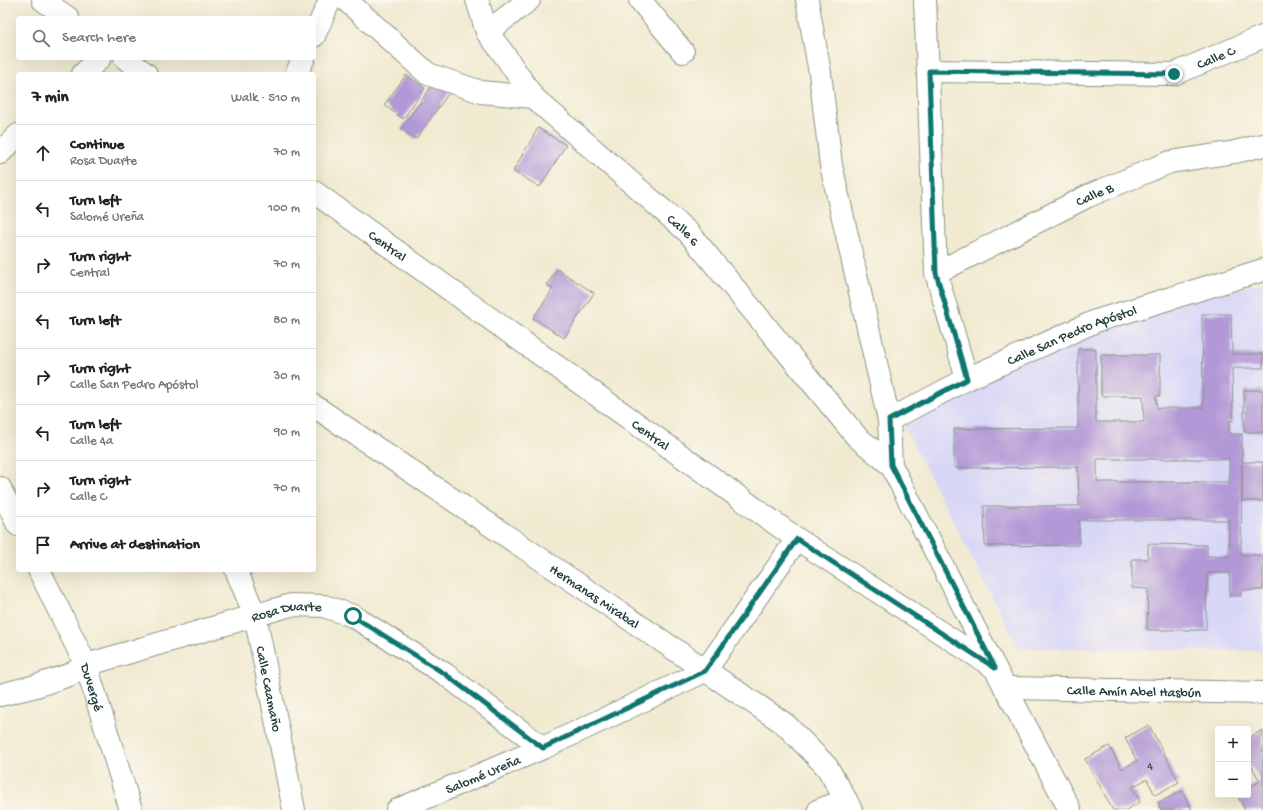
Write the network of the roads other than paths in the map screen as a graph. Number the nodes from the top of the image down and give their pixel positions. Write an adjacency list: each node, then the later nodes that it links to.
1 (43, 0): 9 (street)
2 (330, 0): 10 (street)
3 (346, 0): 21 (street)
4 (477, 0): 11 (street, Calle 6)
5 (528, 0): 11 (street)
6 (640, 0): 13 (street)
7 (807, 0): 30 (street)
8 (925, 0): 17 (street)
9 (65, 16)
10 (316, 32)
11 (488, 32): 21 (street, Calle 6)
12 (1262, 37): 17 (street, Calle C)
13 (683, 52)
14 (98, 60): 18 (street)
15 (128, 60): 19 (street)
16 (303, 60): 20 (street)
17 (929, 71): 27 (street)
18 (85, 72)
19 (143, 72)
20 (297, 72)
21 (533, 97): 31 (street, Calle 6)
22 (16, 139): 24 (street)
23 (1263, 145): 27 (street, Calle B)
24 (0, 153)
25 (316, 193): 34 (street, Central)
26 (1263, 270): 28 (street, Calle San Pedro Apóstol)
27 (936, 273): 28 (street)
28 (967, 379): 30 (street, Calle San Pedro Apóstol)
29 (316, 407): 40 (street, Hermanas Mirabal)
30 (889, 420): 31 (street)
31 (891, 465): 39 (street)
32 (0, 488): 33 (street)
33 (16, 522)
34 (797, 539): 39 (street, Central); 40 (street, Salomé Ureña)
35 (40, 572): 38 (street, Duvergé)
36 (237, 572): 37 (street, Calle Caamaño)
37 (255, 615): 38 (street, Rosa Duarte); 44 (street, Rosa Duarte); 47 (street, Calle Caamaño)
38 (86, 665): 43 (street, Rosa Duarte); 46 (street, Duvergé)
39 (995, 668): 41 (street)
40 (705, 671): 44 (street, Salomé Ureña); 45 (street, Hermanas Mirabal)
41 (1005, 688): 42 (street, Calle Amín Abel Hasbún); 50 (street)
42 (1263, 693)
43 (0, 695)
44 (543, 748): 48 (street, Salomé Ureña)
45 (848, 805): 49 (street)
46 (131, 810)
47 (294, 810)
48 (397, 810)
49 (819, 810)
50 (1070, 810)

